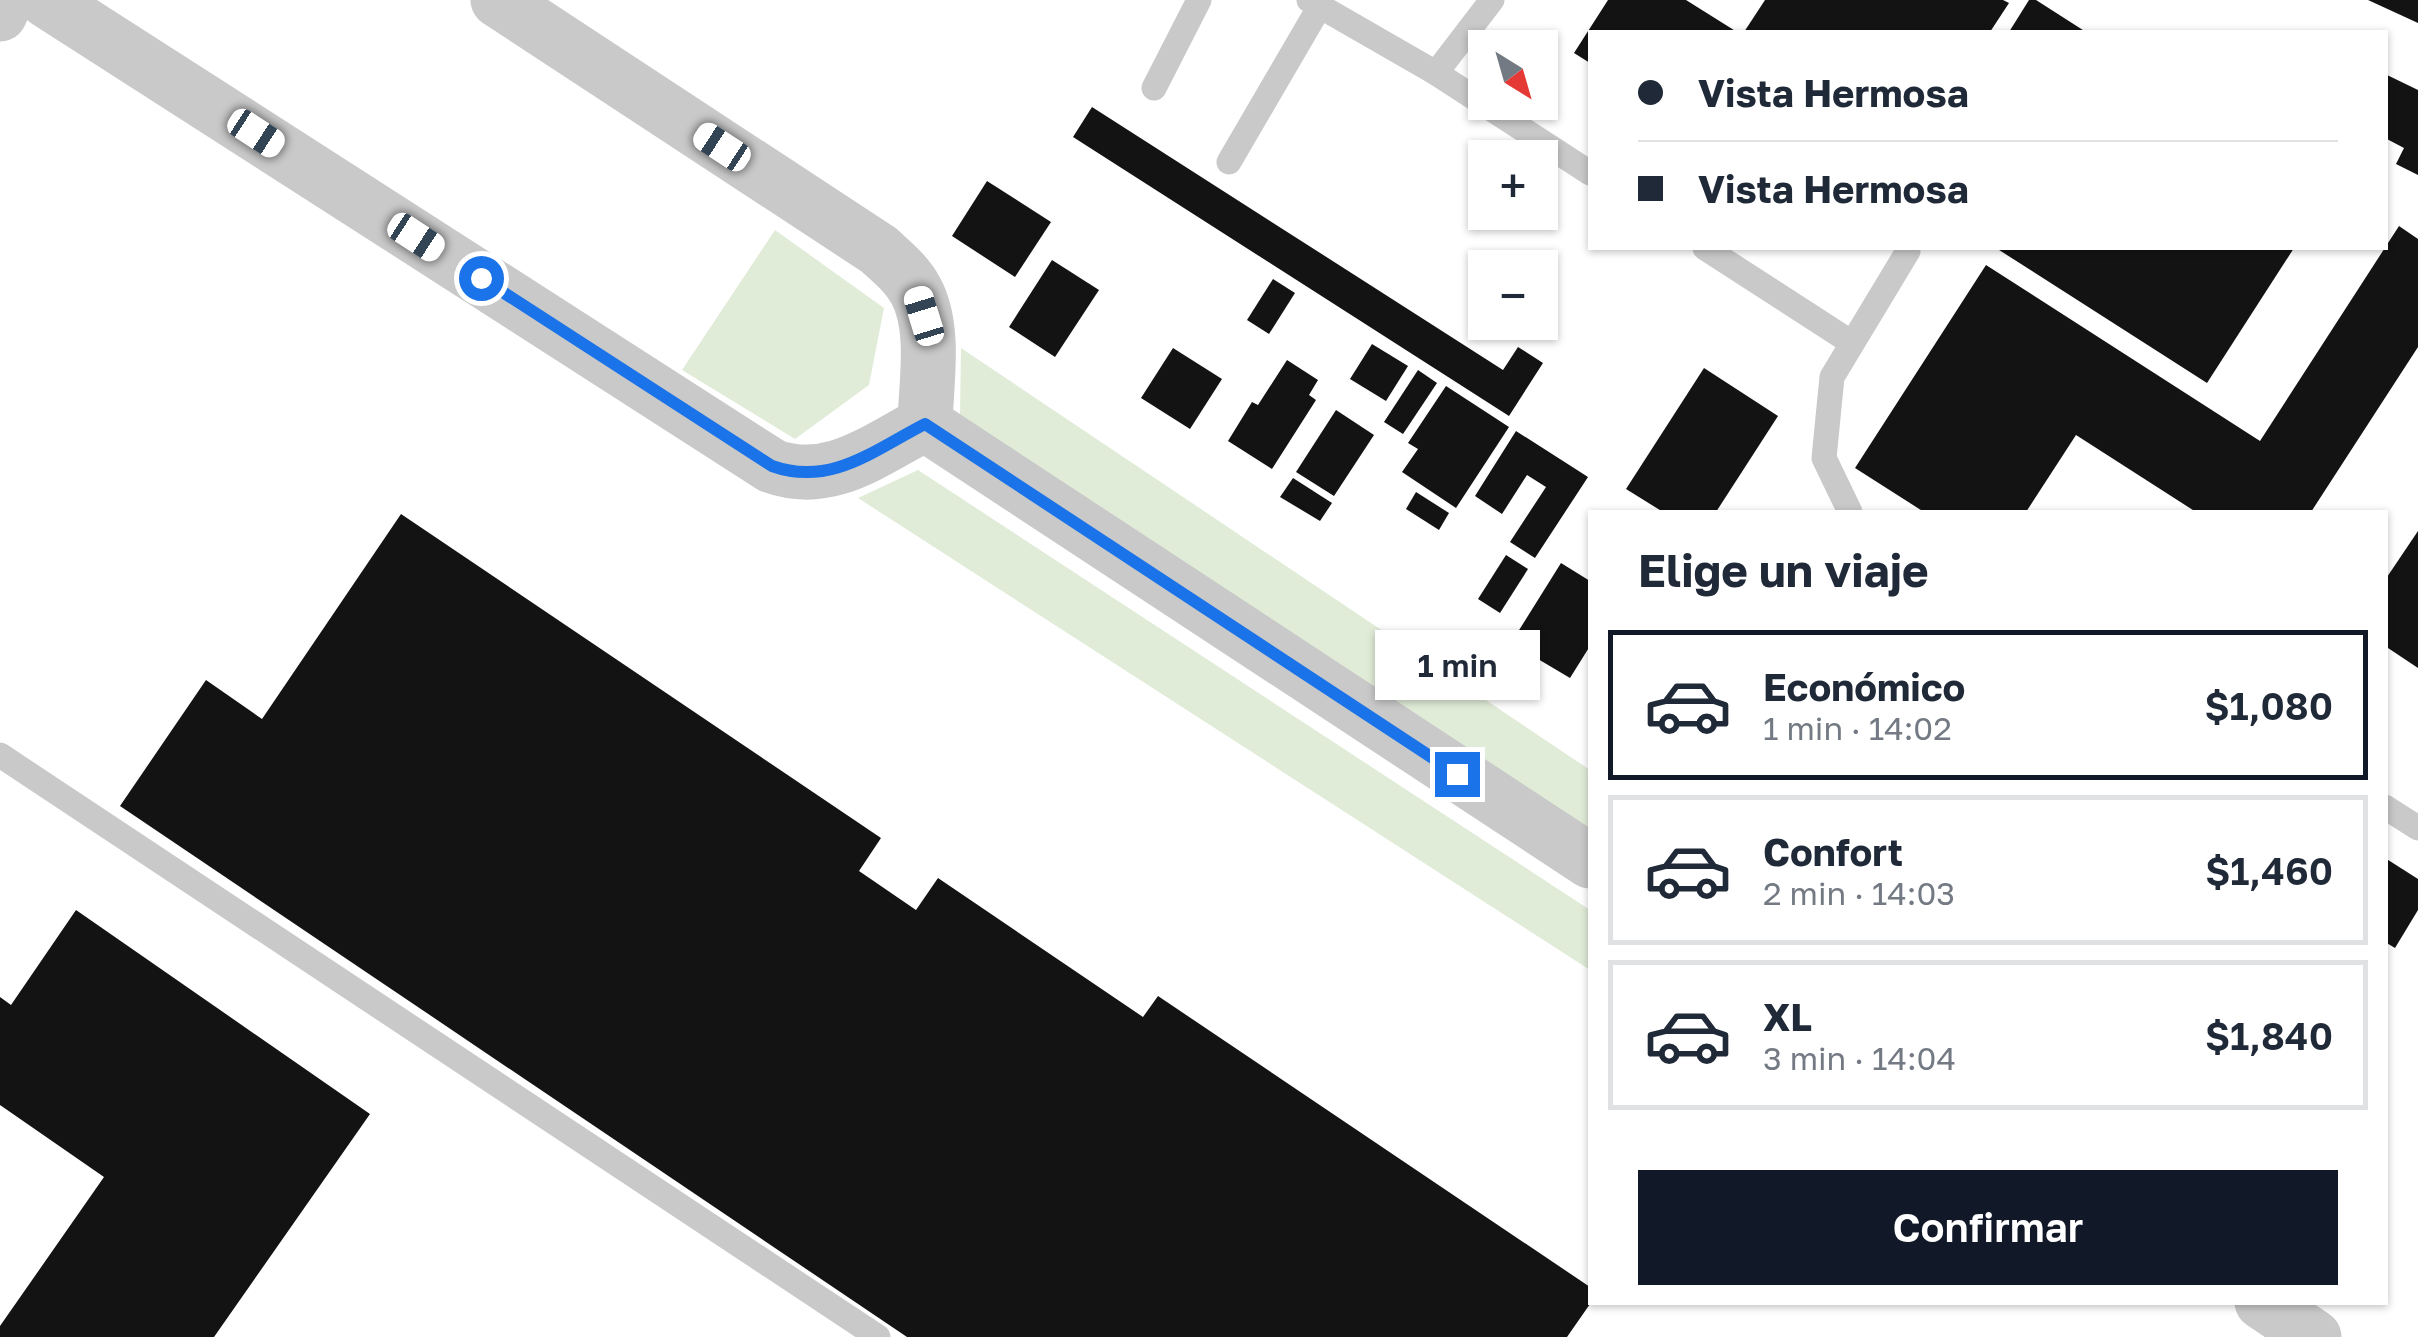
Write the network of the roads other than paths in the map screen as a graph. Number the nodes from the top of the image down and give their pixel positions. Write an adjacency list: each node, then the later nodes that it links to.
1 (6, 0): 7 (street)
2 (46, 0): 17 (street)
3 (498, 0): 15 (street)
4 (1199, 0): 9 (lane)
5 (1492, 0): 8 (lane)
6 (1315, 3): 8 (lane); 10 (lane)
7 (0, 14)
8 (1436, 73): 11 (lane)
9 (1154, 88)
10 (1229, 162)
11 (1588, 172)
12 (1708, 250): 14 (lane)
13 (1908, 251): 14 (lane)
14 (1852, 343): 18 (lane)
15 (926, 344): 16 (street); 17 (street)
16 (925, 424): 17 (street); 22 (street)
17 (838, 468)
18 (1849, 510)
19 (0, 755): 24 (lane)
20 (2388, 809): 21 (lane)
21 (2418, 828)
22 (1588, 860)
23 (2266, 1305): 25 (street)
24 (878, 1337)
25 (2314, 1337)

